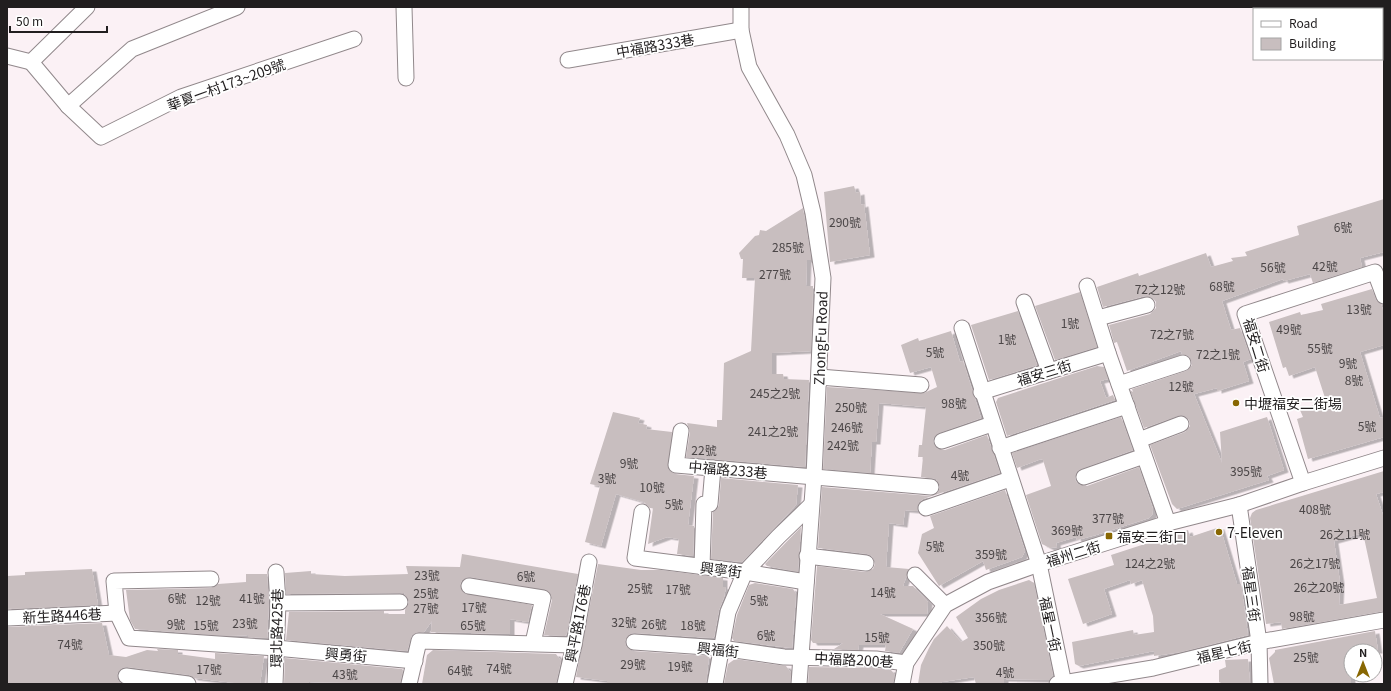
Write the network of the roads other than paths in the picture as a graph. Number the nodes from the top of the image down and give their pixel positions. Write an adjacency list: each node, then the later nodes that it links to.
1 (87, 7): 9 (street)
2 (237, 7): 11 (street)
3 (404, 7): 10 (street)
4 (741, 7): 5 (street, ZhongFu Road)
5 (741, 30): 8 (street, 中福路333巷); 21 (street, ZhongFu Road)
6 (354, 39): 11 (street, 華夏一村173~209號)
7 (7, 56): 9 (street)
8 (568, 60)
9 (31, 62): 11 (street)
10 (406, 78)
11 (68, 106)
12 (1087, 286): 16 (street)
13 (1384, 296): 38 (street, 福安二街)
14 (1024, 302): 20 (street)
15 (1147, 305): 16 (street)
16 (1098, 318): 18 (street)
17 (962, 328): 24 (street)
18 (1108, 353): 20 (street, 福安三街); 22 (street)
19 (1183, 363): 22 (street)
20 (1048, 371): 24 (street, 福安三街)
21 (819, 377): 23 (street); 35 (street, ZhongFu Road)
22 (1119, 384): 25 (street)
23 (921, 385)
24 (981, 392): 26 (street)
25 (1127, 406): 29 (street); 31 (street)
26 (992, 424): 30 (street); 31 (street)
27 (1181, 424): 29 (street)
28 (681, 431): 34 (street, 中福路233巷)
29 (1139, 440): 32 (street)
30 (942, 441)
31 (1000, 448): 37 (street)
32 (1144, 456): 36 (street); 44 (street)
33 (1384, 458): 38 (street, 福州二街)
34 (713, 468): 35 (street, 中福路233巷); 49 (street)
35 (814, 476): 39 (street, 中福路233巷); 40 (street, ZhongFu Road)
36 (1084, 477)
37 (1010, 480): 42 (street); 48 (street)
38 (1303, 483): 41 (street, 福州二街)
39 (931, 487)
40 (811, 505): 45 (street, ZhongFu Road); 51 (street)
41 (1239, 505): 44 (street, 福州二街); 63 (street, 福星三街)
42 (926, 508)
43 (642, 512): 49 (street, 興寧街)
44 (1168, 523): 48 (street, 福州二街)
45 (807, 556): 47 (street); 54 (street, ZhongFu Road)
46 (589, 562): 65 (street, 興平路176巷)
47 (866, 563)
48 (1038, 564): 58 (street, 福州二街); 80 (street, 福星一街)
49 (702, 567): 51 (street, 興寧街)
50 (276, 572): 57 (street, 環北路425巷)
51 (745, 572): 54 (street, 興寧街); 67 (street)
52 (914, 575): 58 (street)
53 (211, 579): 59 (street)
54 (806, 582): 68 (street, ZhongFu Road)
55 (469, 586): 64 (street)
56 (400, 602): 57 (street)
57 (278, 603): 66 (street, 環北路425巷)
58 (945, 605): 70 (street, 福州二街)
59 (117, 612): 60 (street, 新生路446巷); 66 (street, 興勇街)
60 (7, 618)
61 (1384, 620): 63 (street, 福星七街)
62 (634, 642): 67 (street, 興福街)
63 (1259, 642): 80 (street, 福星七街); 81 (street, 福星三街)
64 (533, 643): 65 (street); 69 (street)
65 (574, 645): 75 (street, 興平路176巷)
66 (276, 648): 69 (street, 興勇街); 73 (street, 環北路425巷)
67 (721, 648): 68 (street, 興福街); 76 (street)
68 (801, 656): 70 (street, 中福路200巷); 77 (street, ZhongFu Road)
69 (415, 661): 74 (street)
70 (906, 662): 78 (street, 福州二街)
71 (126, 676): 72 (street)
72 (188, 684)
73 (275, 684)
74 (409, 684)
75 (565, 684)
76 (715, 684)
77 (799, 684)
78 (902, 684)
79 (1057, 684): 80 (street, 福星七街)
80 (1064, 684)
81 (1260, 684)

